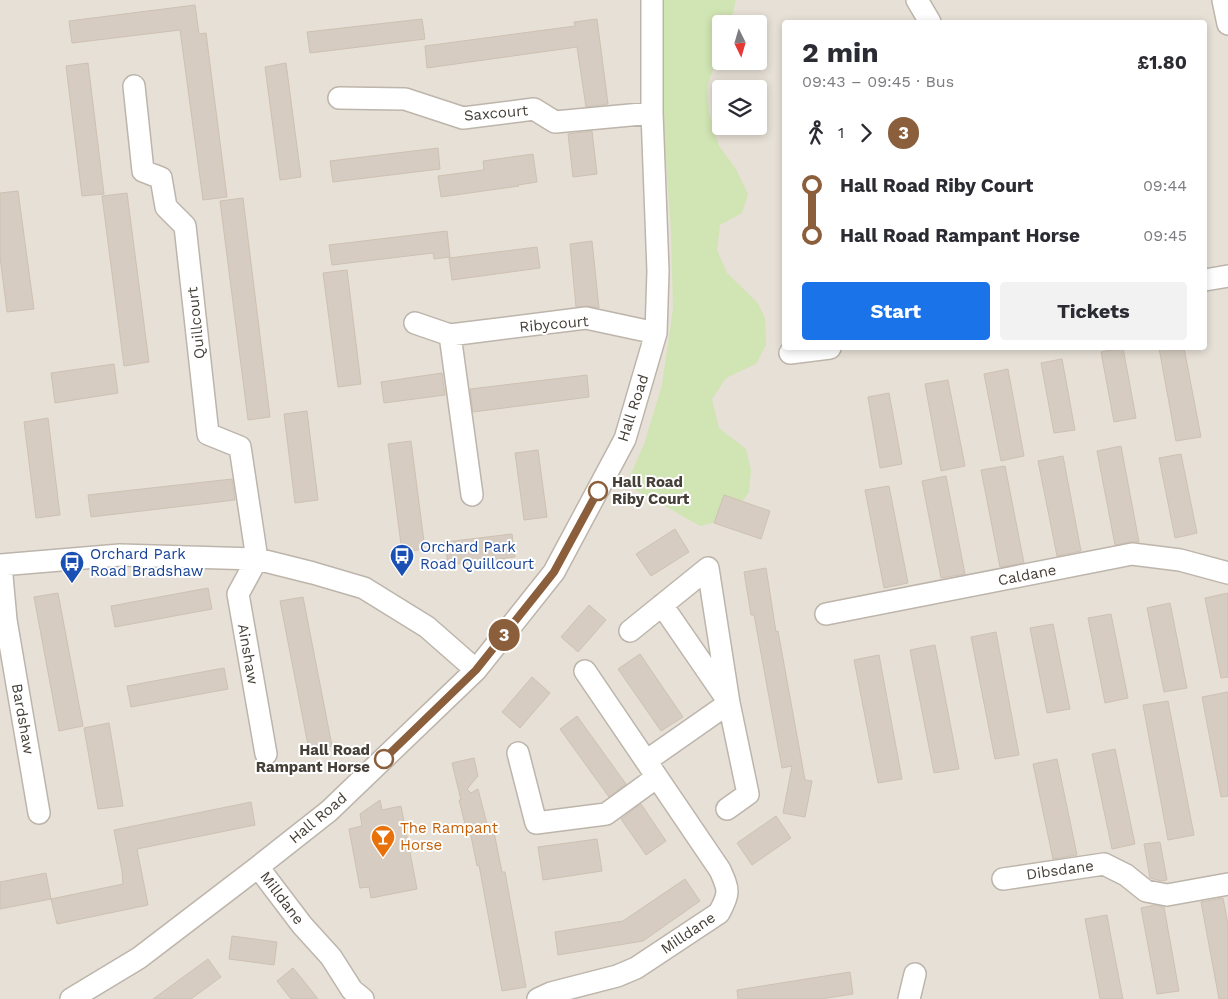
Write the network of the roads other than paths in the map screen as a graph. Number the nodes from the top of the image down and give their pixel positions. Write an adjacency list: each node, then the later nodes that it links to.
1 (652, 0): 8 (street, Hall Road)
2 (917, 0): 4 (street)
3 (1223, 0): 5 (street)
4 (929, 20)
5 (1228, 24)
6 (134, 86): 17 (street, Quillcourt)
7 (339, 98): 8 (street, Saxcourt)
8 (652, 113): 12 (street, Hall Road)
9 (1228, 276): 10 (street)
10 (1207, 280)
11 (415, 324): 13 (street, Ribycourt)
12 (656, 333): 13 (street, Ribycourt); 23 (street, Hall Road)
13 (450, 335): 16 (street)
14 (814, 350): 15 (street)
15 (790, 353)
16 (472, 495)
17 (257, 558): 18 (street); 23 (street); 27 (street, Ainshaw)
18 (0, 565): 30 (street, Bardshaw)
19 (1228, 573): 21 (street, Caldane)
20 (662, 605): 22 (street); 25 (street); 25 (street)
21 (826, 614)
22 (630, 631)
23 (476, 670): 31 (street, Hall Road)
24 (585, 671): 28 (street, Milldane)
25 (729, 703): 28 (street); 29 (street)
26 (518, 753): 28 (street)
27 (266, 754)
28 (651, 769): 37 (street, Milldane)
29 (727, 809)
30 (39, 813)
31 (258, 867): 35 (street, Hall Road); 36 (street, Milldane)
32 (1003, 879): 33 (street, Dibsdane)
33 (1228, 884)
34 (915, 974): 38 (street)
35 (71, 999)
36 (363, 999)
37 (538, 999)
38 (909, 999)

